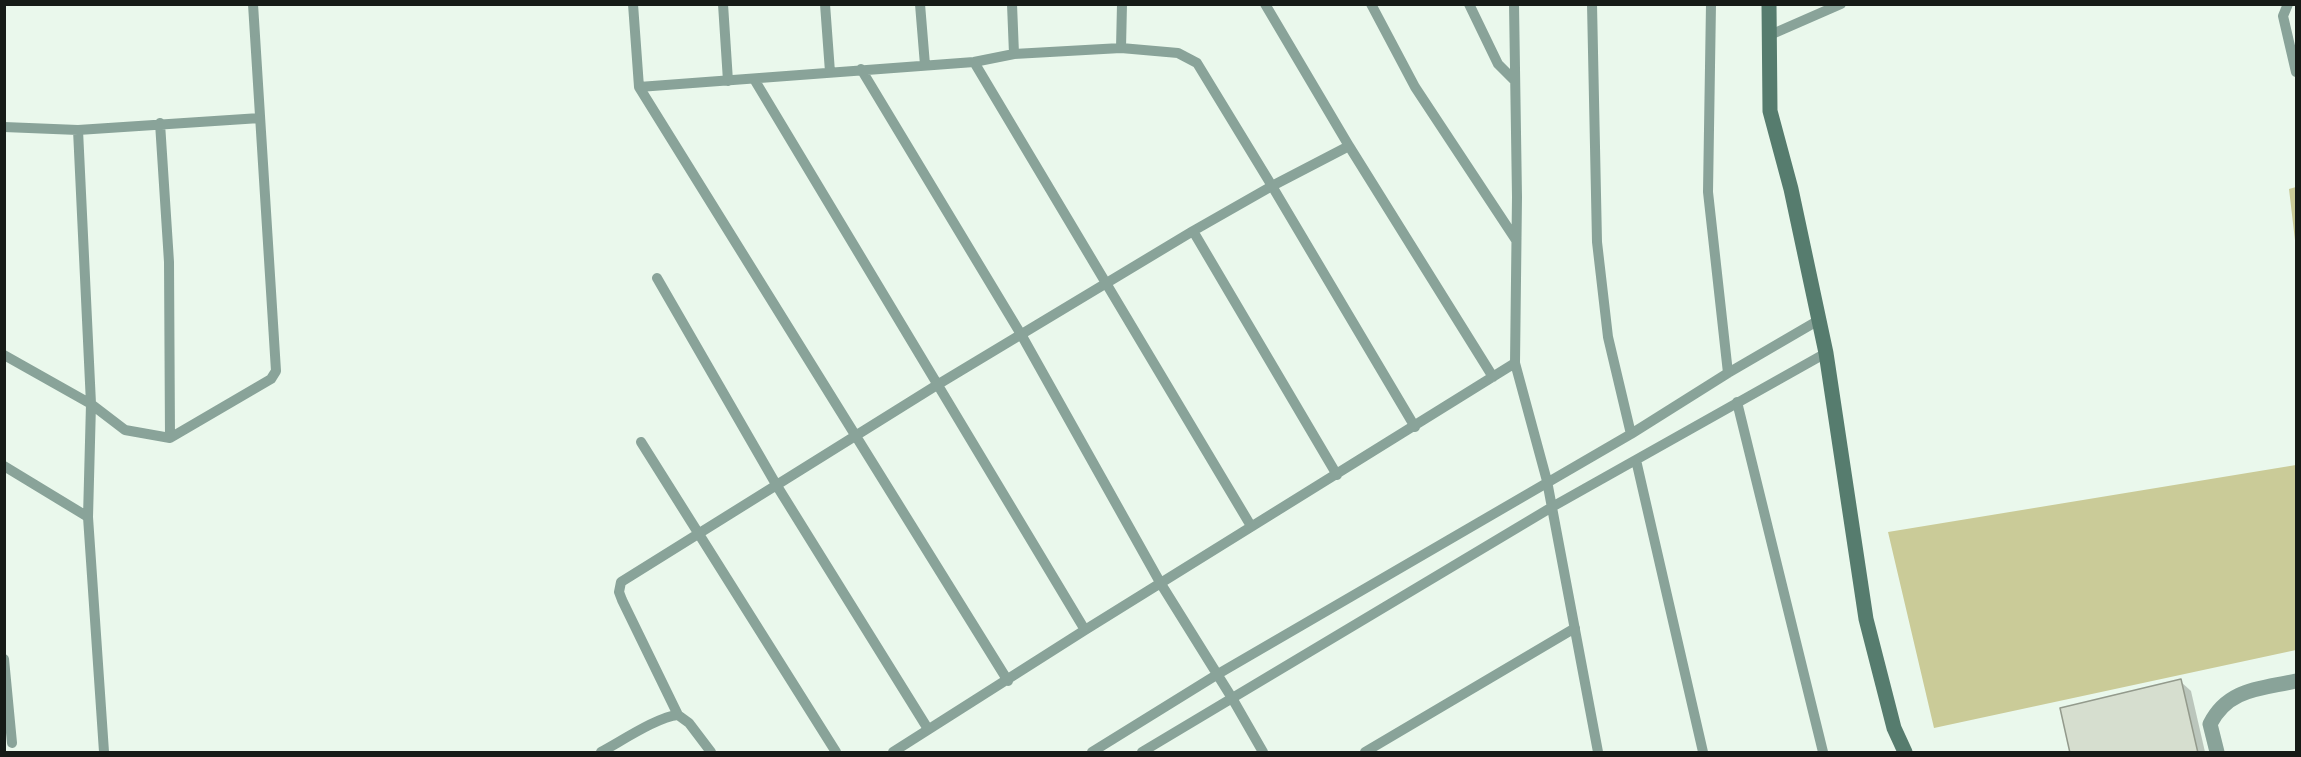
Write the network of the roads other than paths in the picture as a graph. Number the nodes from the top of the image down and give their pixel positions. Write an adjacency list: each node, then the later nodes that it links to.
1 (253, 4): 29 (lane)
2 (633, 4): 28 (lane)
3 (723, 4): 26 (lane)
4 (825, 4): 23 (lane)
5 (920, 4): 21 (lane)
6 (1012, 4): 19 (lane)
7 (1122, 4): 18 (lane)
8 (1265, 4): 33 (lane)
9 (1371, 4): 36 (lane)
10 (1469, 4): 27 (lane)
11 (1514, 4): 27 (lane)
12 (1592, 4): 50 (lane)
13 (1711, 4): 44 (lane)
14 (1769, 4): 17 (street)
15 (1841, 4): 17 (lane)
16 (2288, 4): 24 (lane)
17 (1770, 35): 39 (street)
18 (1121, 48): 19 (lane); 34 (lane)
19 (1014, 54): 20 (lane)
20 (974, 62): 21 (lane); 38 (lane)
21 (925, 65): 22 (lane)
22 (861, 69): 23 (lane); 40 (lane)
23 (830, 72): 25 (lane)
24 (2296, 72)
25 (754, 79): 26 (lane); 46 (lane)
26 (728, 81): 28 (lane)
27 (1515, 81): 36 (lane)
28 (639, 87): 51 (lane)
29 (260, 118): 30 (lane); 52 (lane)
30 (160, 123): 32 (lane); 52 (lane)
31 (4, 126): 32 (lane)
32 (78, 130): 48 (lane)
33 (1349, 146): 34 (lane); 45 (lane)
34 (1272, 186): 35 (lane); 49 (lane)
35 (1194, 231): 38 (lane); 56 (lane)
36 (1516, 240): 43 (lane)
37 (657, 278): 58 (lane)
38 (1106, 285): 40 (lane); 61 (lane)
39 (1819, 320): 41 (street); 44 (lane)
40 (1022, 336): 46 (lane); 63 (lane)
41 (1826, 353): 47 (lane); 86 (street)
42 (4, 356): 48 (lane)
43 (1515, 363): 45 (lane); 57 (lane)
44 (1728, 373): 50 (lane)
45 (1493, 378): 49 (lane)
46 (937, 385): 51 (lane); 65 (lane)
47 (1737, 402): 54 (lane); 85 (lane)
48 (91, 404): 52 (lane); 60 (lane)
49 (1415, 427): 56 (lane)
50 (1631, 434): 57 (lane)
51 (857, 435): 58 (lane); 68 (lane)
52 (171, 438)
53 (641, 442): 62 (lane)
54 (1636, 460): 59 (lane); 84 (lane)
55 (4, 466): 60 (lane)
56 (1337, 475): 61 (lane)
57 (1547, 481): 59 (lane); 67 (lane)
58 (777, 486): 62 (lane); 72 (lane)
59 (1552, 507): 64 (lane); 70 (lane)
60 (88, 517): 74 (lane)
61 (1251, 526): 63 (lane)
62 (697, 533): 71 (lane); 77 (lane)
63 (1161, 584): 65 (lane); 67 (lane)
64 (1575, 628): 82 (lane); 83 (lane)
65 (1085, 630): 68 (lane)
66 (4, 659): 73 (lane)
67 (1218, 674): 70 (lane); 79 (lane)
68 (1008, 681): 72 (lane)
69 (2296, 681): 87 (street)
70 (1232, 698): 80 (lane); 81 (lane)
71 (678, 715): 75 (lane); 76 (lane)
72 (928, 729): 78 (lane)
73 (12, 743)
74 (104, 753)
75 (601, 753)
76 (711, 753)
77 (836, 753)
78 (893, 753)
79 (1092, 753)
80 (1142, 753)
81 (1263, 753)
82 (1365, 753)
83 (1599, 753)
84 (1703, 753)
85 (1823, 753)
86 (1905, 753)
87 (2217, 753)

